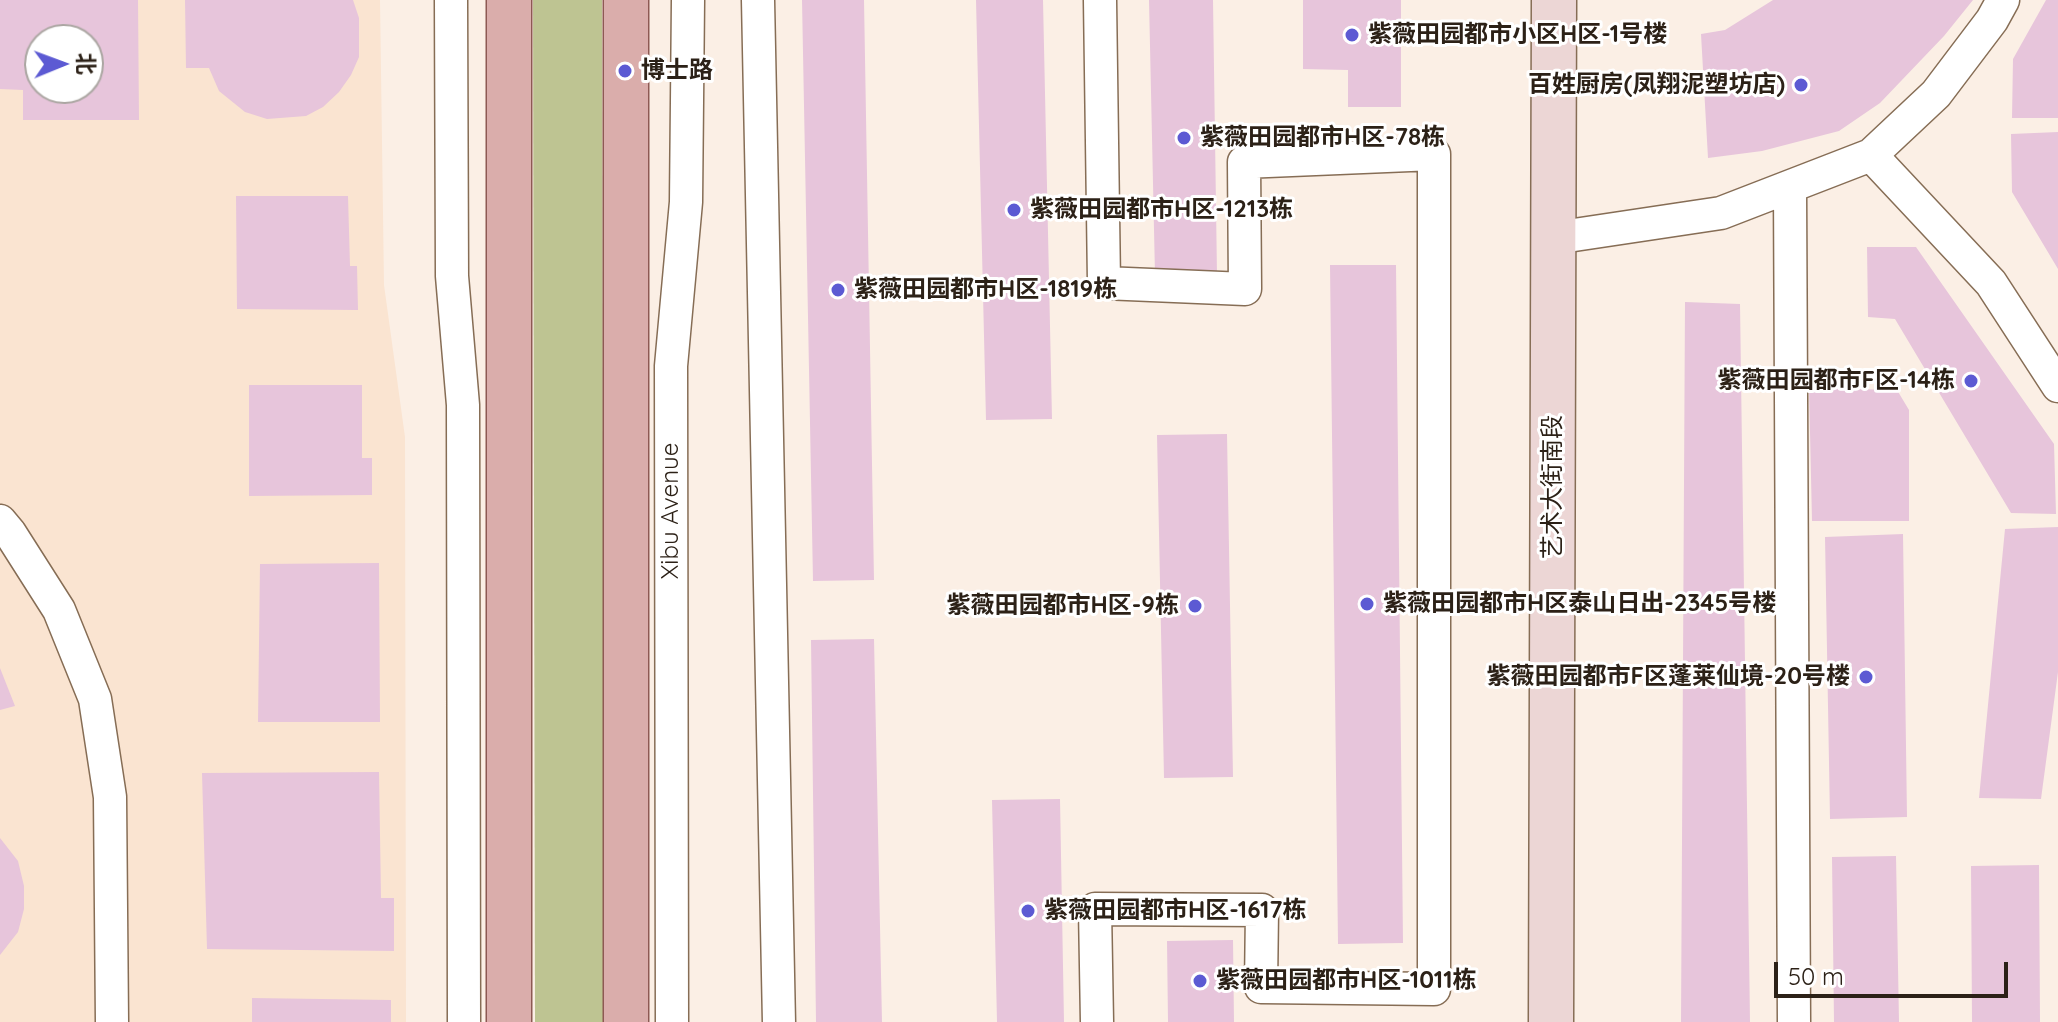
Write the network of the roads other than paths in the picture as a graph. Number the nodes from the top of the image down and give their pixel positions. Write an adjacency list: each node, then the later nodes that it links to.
1 (451, 0): 15 (street)
2 (509, 0): 16 (main road)
3 (626, 0): 17 (main road, Xibu Avenue)
4 (688, 0): 18 (street, Xibu Avenue)
5 (758, 0): 19 (street)
6 (1100, 0): 20 (street)
7 (1554, 0): 11 (street, 艺术大街南段)
8 (2003, 0): 9 (street)
9 (1871, 155): 10 (street); 12 (street)
10 (1790, 188): 11 (street); 22 (street)
11 (1554, 238): 21 (street, 艺术大街南段)
12 (2058, 386)
13 (0, 521): 14 (street)
14 (112, 1022)
15 (464, 1022)
16 (509, 1022)
17 (626, 1022)
18 (672, 1022)
19 (779, 1022)
20 (1097, 1022)
21 (1551, 1022)
22 (1794, 1022)

